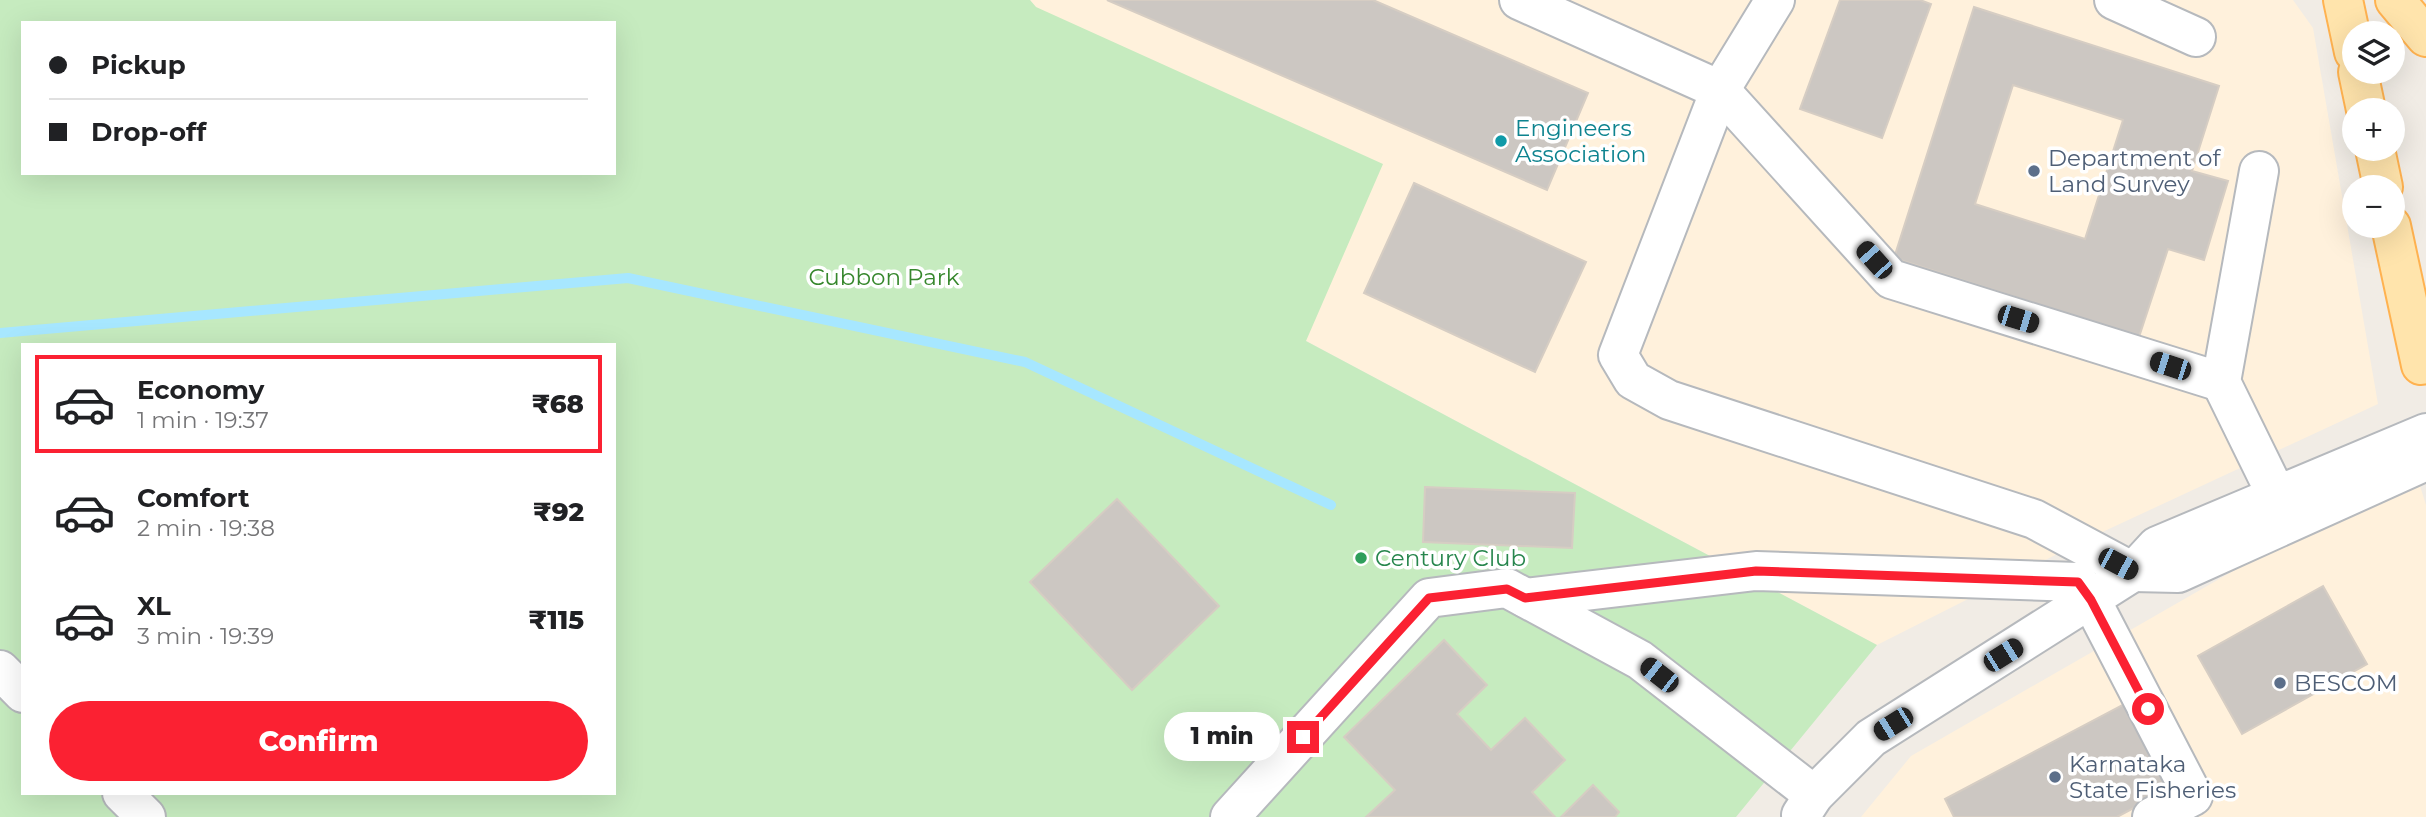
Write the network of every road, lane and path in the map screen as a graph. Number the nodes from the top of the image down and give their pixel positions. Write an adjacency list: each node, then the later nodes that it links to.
1 (1519, 0): 9 (street)
2 (1775, 0): 9 (street)
3 (2114, 0): 7 (street)
4 (2343, 0): 6 (main road)
5 (2395, 0): 8 (main road)
6 (2347, 21)
7 (2196, 37)
8 (2426, 37)
9 (1720, 90): 13 (street); 17 (street)
10 (2259, 171): 13 (street)
11 (2394, 238): 12 (main road)
12 (2421, 365)
13 (2221, 382): 16 (street)
14 (2426, 433): 16 (street)
15 (2426, 461): 17 (street)
16 (2276, 494): 17 (street)
17 (2133, 572): 19 (street)
18 (1525, 598): 19 (street); 23 (street); 26 (street)
19 (2091, 600): 23 (street); 24 (street)
20 (0, 670): 21 (street)
21 (21, 691)
22 (124, 795): 25 (street)
23 (1807, 806)
24 (2198, 807): 27 (street)
25 (146, 817)
26 (1230, 817)
27 (2152, 817)

